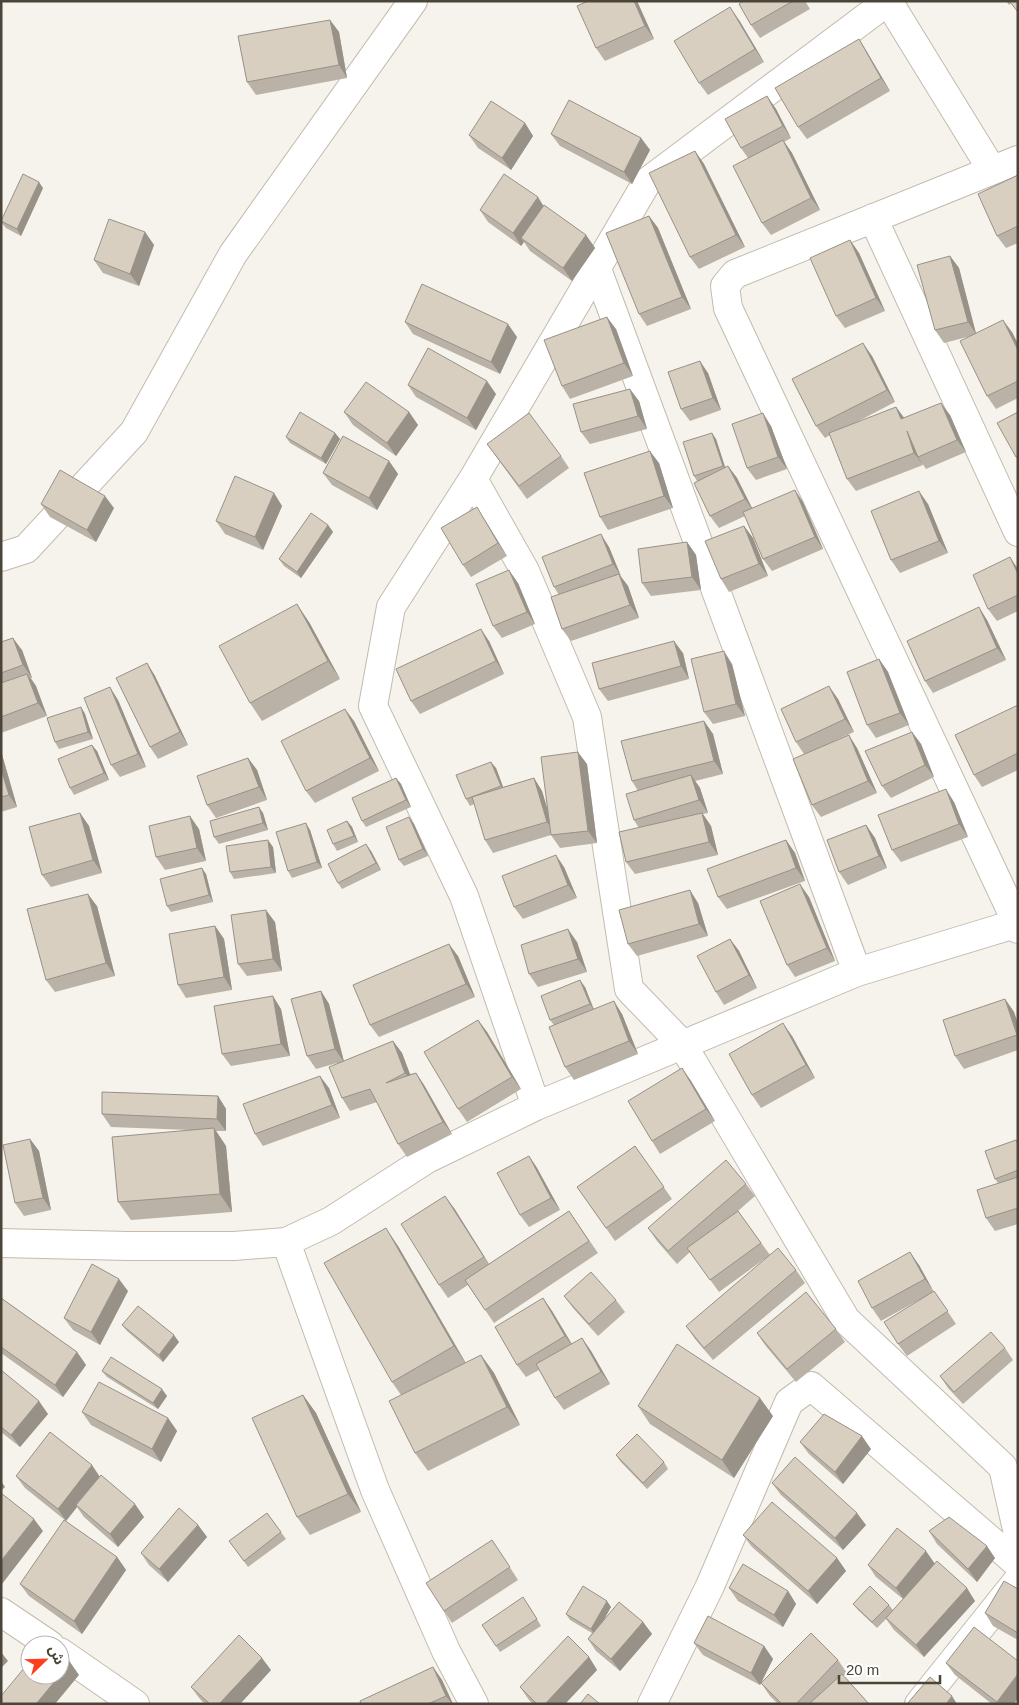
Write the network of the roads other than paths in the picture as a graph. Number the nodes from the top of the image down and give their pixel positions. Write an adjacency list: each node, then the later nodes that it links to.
1 (414, 1): 9 (street)
2 (888, 1): 4 (street); 6 (street)
3 (1018, 160): 4 (street)
4 (992, 170): 5 (street)
5 (873, 218): 8 (street); 10 (street)
6 (597, 269): 7 (street); 11 (street)
7 (473, 479): 12 (street); 13 (street)
8 (1018, 532)
9 (1, 557)
10 (1018, 925): 11 (street)
11 (857, 972): 12 (street)
12 (682, 1044): 13 (street); 16 (street)
13 (536, 1106): 14 (street)
14 (286, 1242): 15 (street); 23 (street)
15 (1, 1243)
16 (1018, 1534)
17 (1018, 1564): 24 (street)
18 (1018, 1580): 25 (street)
19 (1, 1612): 20 (street)
20 (35, 1635)
21 (70, 1659): 22 (street)
22 (135, 1704)
23 (474, 1704)
24 (652, 1704)
25 (919, 1704)

